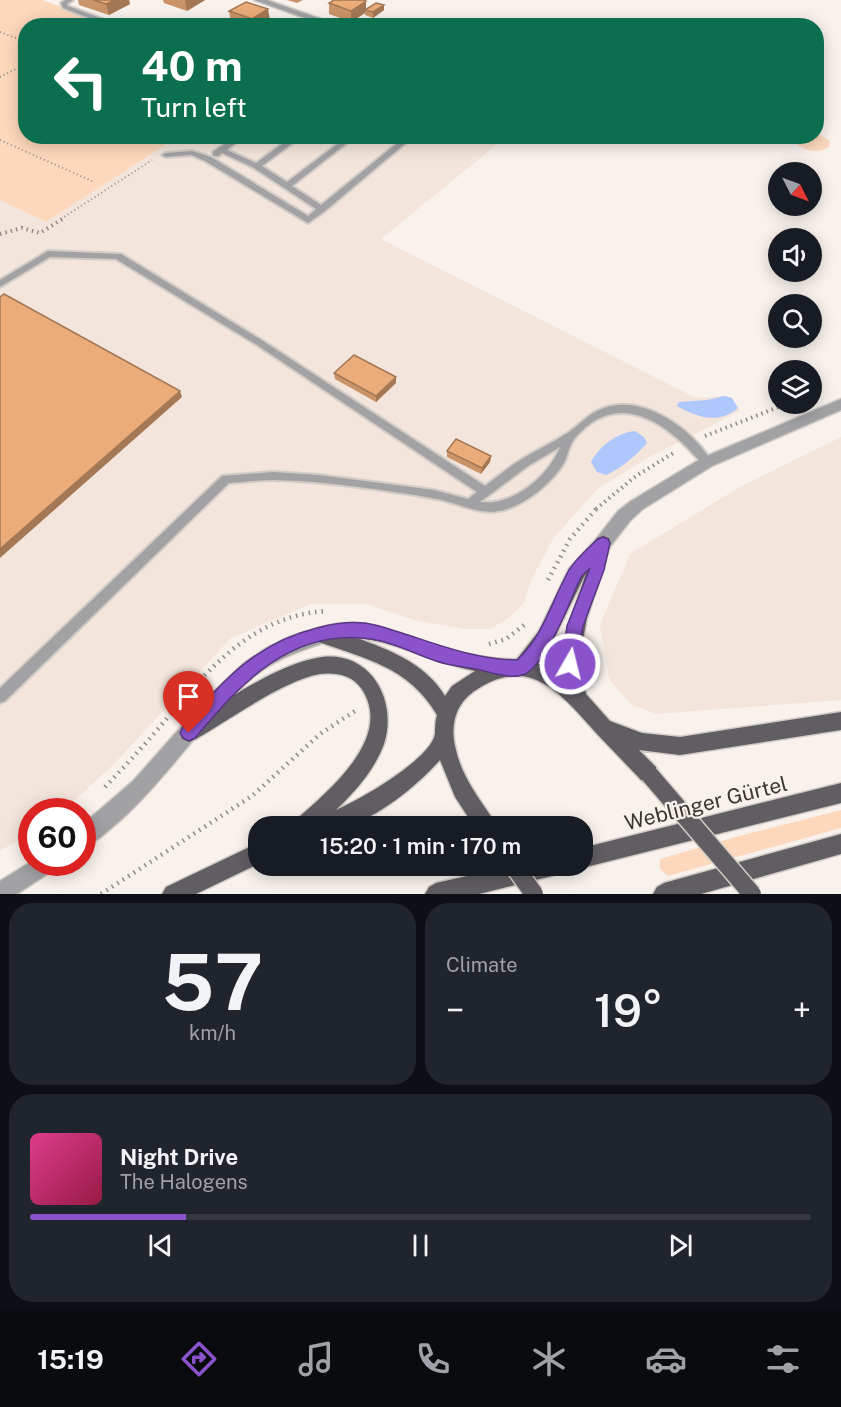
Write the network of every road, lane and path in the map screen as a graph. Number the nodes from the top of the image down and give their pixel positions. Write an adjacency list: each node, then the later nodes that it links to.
1 (70, 0): 3 (lane)
2 (258, 0): 4 (street)
3 (96, 18)
4 (313, 18)
5 (0, 32): 6 (path)
6 (18, 39)
7 (18, 68): 8 (path)
8 (0, 77)
9 (0, 140): 18 (path)
10 (230, 144): 14 (lane)
11 (288, 144): 17 (lane)
12 (342, 144): 19 (lane)
13 (401, 144): 20 (lane)
14 (221, 150): 16 (lane); 17 (lane)
15 (166, 155): 16 (lane); 21 (path)
16 (208, 159): 20 (lane)
17 (257, 166): 19 (lane)
18 (94, 182)
19 (287, 186): 20 (lane)
20 (322, 209)
21 (0, 234)
22 (0, 284): 28 (lane)
23 (841, 404): 27 (street)
24 (768, 411): 26 (path)
25 (570, 437): 26 (lane); 28 (lane); 29 (lane)
26 (692, 442): 27 (lane)
27 (707, 462): 30 (street)
28 (484, 491): 29 (lane)
29 (469, 504): 34 (lane)
30 (603, 543): 32 (main road); 33 (main road)
31 (322, 635): 32 (main road); 35 (main road); 38 (street)
32 (512, 668): 33 (main road); 35 (main road)
33 (577, 694): 37 (main road)
34 (0, 698)
35 (445, 712): 39 (main road)
36 (841, 721): 37 (main road)
37 (604, 727): 56 (main road, bridge)
38 (189, 733): 41 (main road); 44 (street)
39 (443, 739): 42 (main road); 43 (main road)
40 (841, 793): 46 (main road, Weblinger Gürtel)
41 (315, 816)
42 (344, 816)
43 (478, 816)
44 (96, 826)
45 (841, 844): 55 (main road)
46 (593, 855)
47 (248, 858): 52 (main road)
48 (26, 876): 51 (street)
49 (511, 876): 53 (main road)
50 (521, 876): 54 (main road, bridge)
51 (0, 893)
52 (173, 894)
53 (436, 894)
54 (534, 894)
55 (664, 894)
56 (752, 894)

